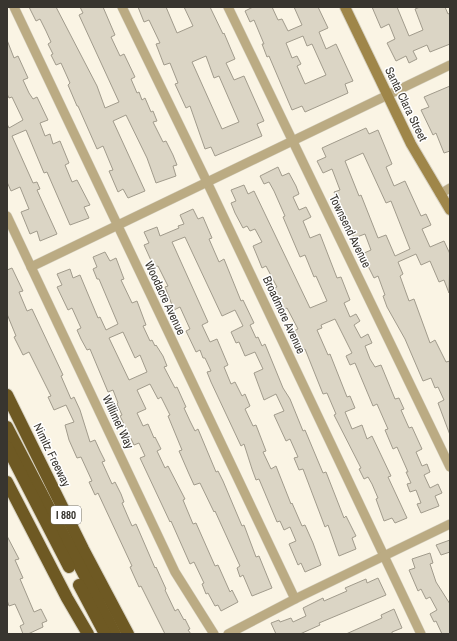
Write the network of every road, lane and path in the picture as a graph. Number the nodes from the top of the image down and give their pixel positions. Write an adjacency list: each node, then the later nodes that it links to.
1 (14, 7): 13 (street, Woodacre Avenue)
2 (122, 7): 8 (street, Broadmore Avenue)
3 (228, 7): 7 (street, Townsend Avenue)
4 (345, 7): 6 (main road, Santa Clara Street)
5 (450, 65): 6 (street)
6 (387, 96): 7 (street); 10 (main road, Santa Clara Street)
7 (293, 140): 8 (street); 18 (street, Townsend Avenue)
8 (207, 182): 13 (street); 21 (street, Broadmore Avenue)
9 (450, 188): 10 (street)
10 (440, 194): 11 (main road, Santa Clara Street)
11 (450, 210)
12 (7, 216): 14 (street, Willimet Way)
13 (117, 226): 14 (street); 22 (street, Woodacre Avenue)
14 (32, 267): 27 (street, Willimet Way)
15 (7, 395): 26 (highway, Nimitz Freeway / I 880)
16 (7, 426): 25 (highway, I 880)
17 (7, 447): 24 (highway, I 880)
18 (450, 467)
19 (7, 482): 23 (highway)
20 (450, 524): 21 (street)
21 (385, 556): 22 (street); 29 (street, Broadmore Avenue)
22 (295, 599): 28 (street)
23 (88, 634)
24 (105, 634)
25 (115, 634)
26 (128, 634)
27 (214, 634)
28 (228, 634)
29 (421, 634)

